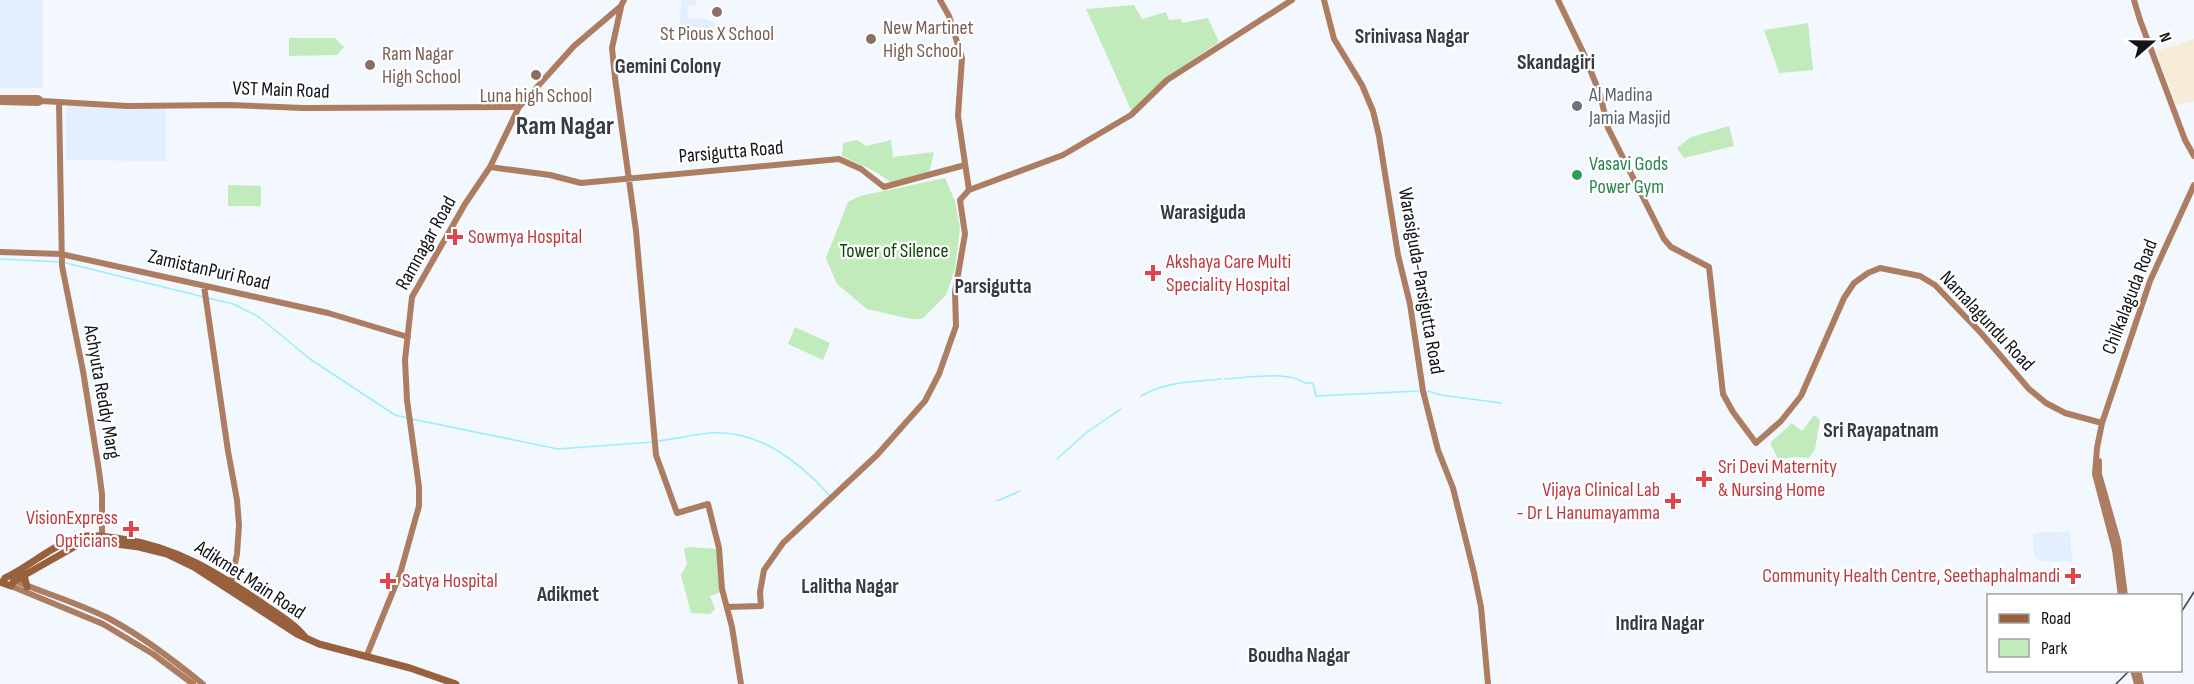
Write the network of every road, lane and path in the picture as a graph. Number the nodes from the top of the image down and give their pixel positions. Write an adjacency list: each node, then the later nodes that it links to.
1 (940, 0): 13 (street)
2 (1292, 0): 17 (street)
3 (1324, 0): 37 (street, Warasiguda-Parsigutta Road)
4 (1558, 0): 22 (street, Namalagundu Road)
5 (2134, 0): 12 (street)
6 (623, 3): 11 (street, Ramnagar Road); 15 (street)
7 (0, 98): 8 (street, VST Main Road)
8 (42, 101): 9 (street, VST Main Road); 10 (street, VST Main Road)
9 (0, 102)
10 (59, 102): 11 (street, VST Main Road); 19 (street, Achyuta Reddy Marg)
11 (519, 108): 14 (street, Ramnagar Road)
12 (2194, 156)
13 (965, 165): 15 (street, Parsigutta Road); 17 (street)
14 (490, 167): 15 (street, Parsigutta Road); 21 (street, Ramnagar Road)
15 (629, 177): 30 (street)
16 (2194, 185): 22 (street, Chilkalaguda Road)
17 (969, 190): 30 (street)
18 (0, 252): 19 (street, ZamistanPuri Road)
19 (61, 256): 20 (street, ZamistanPuri Road); 23 (street, Achyuta Reddy Marg)
20 (205, 289): 21 (street, ZamistanPuri Road); 26 (street)
21 (408, 337): 32 (street, Ramnagar Road)
22 (2102, 423): 29 (street, Chilkalaguda Road)
23 (102, 536): 25 (main road, Adikmet Main Road); 26 (main road, Adikmet Main Road)
24 (24, 575): 27 (main road); 28 (main road); 31 (main road, Adikmet Main Road)
25 (2, 580): 27 (main road)
26 (231, 583): 31 (main road, Adikmet Main Road)
27 (13, 584): 28 (street); 33 (street)
28 (27, 587): 34 (street)
29 (2123, 594)
30 (727, 607): 36 (street)
31 (305, 637): 32 (main road, Adikmet Main Road)
32 (367, 655): 35 (main road, Adikmet Main Road)
33 (193, 684)
34 (203, 684)
35 (456, 684)
36 (741, 684)
37 (1488, 684)

